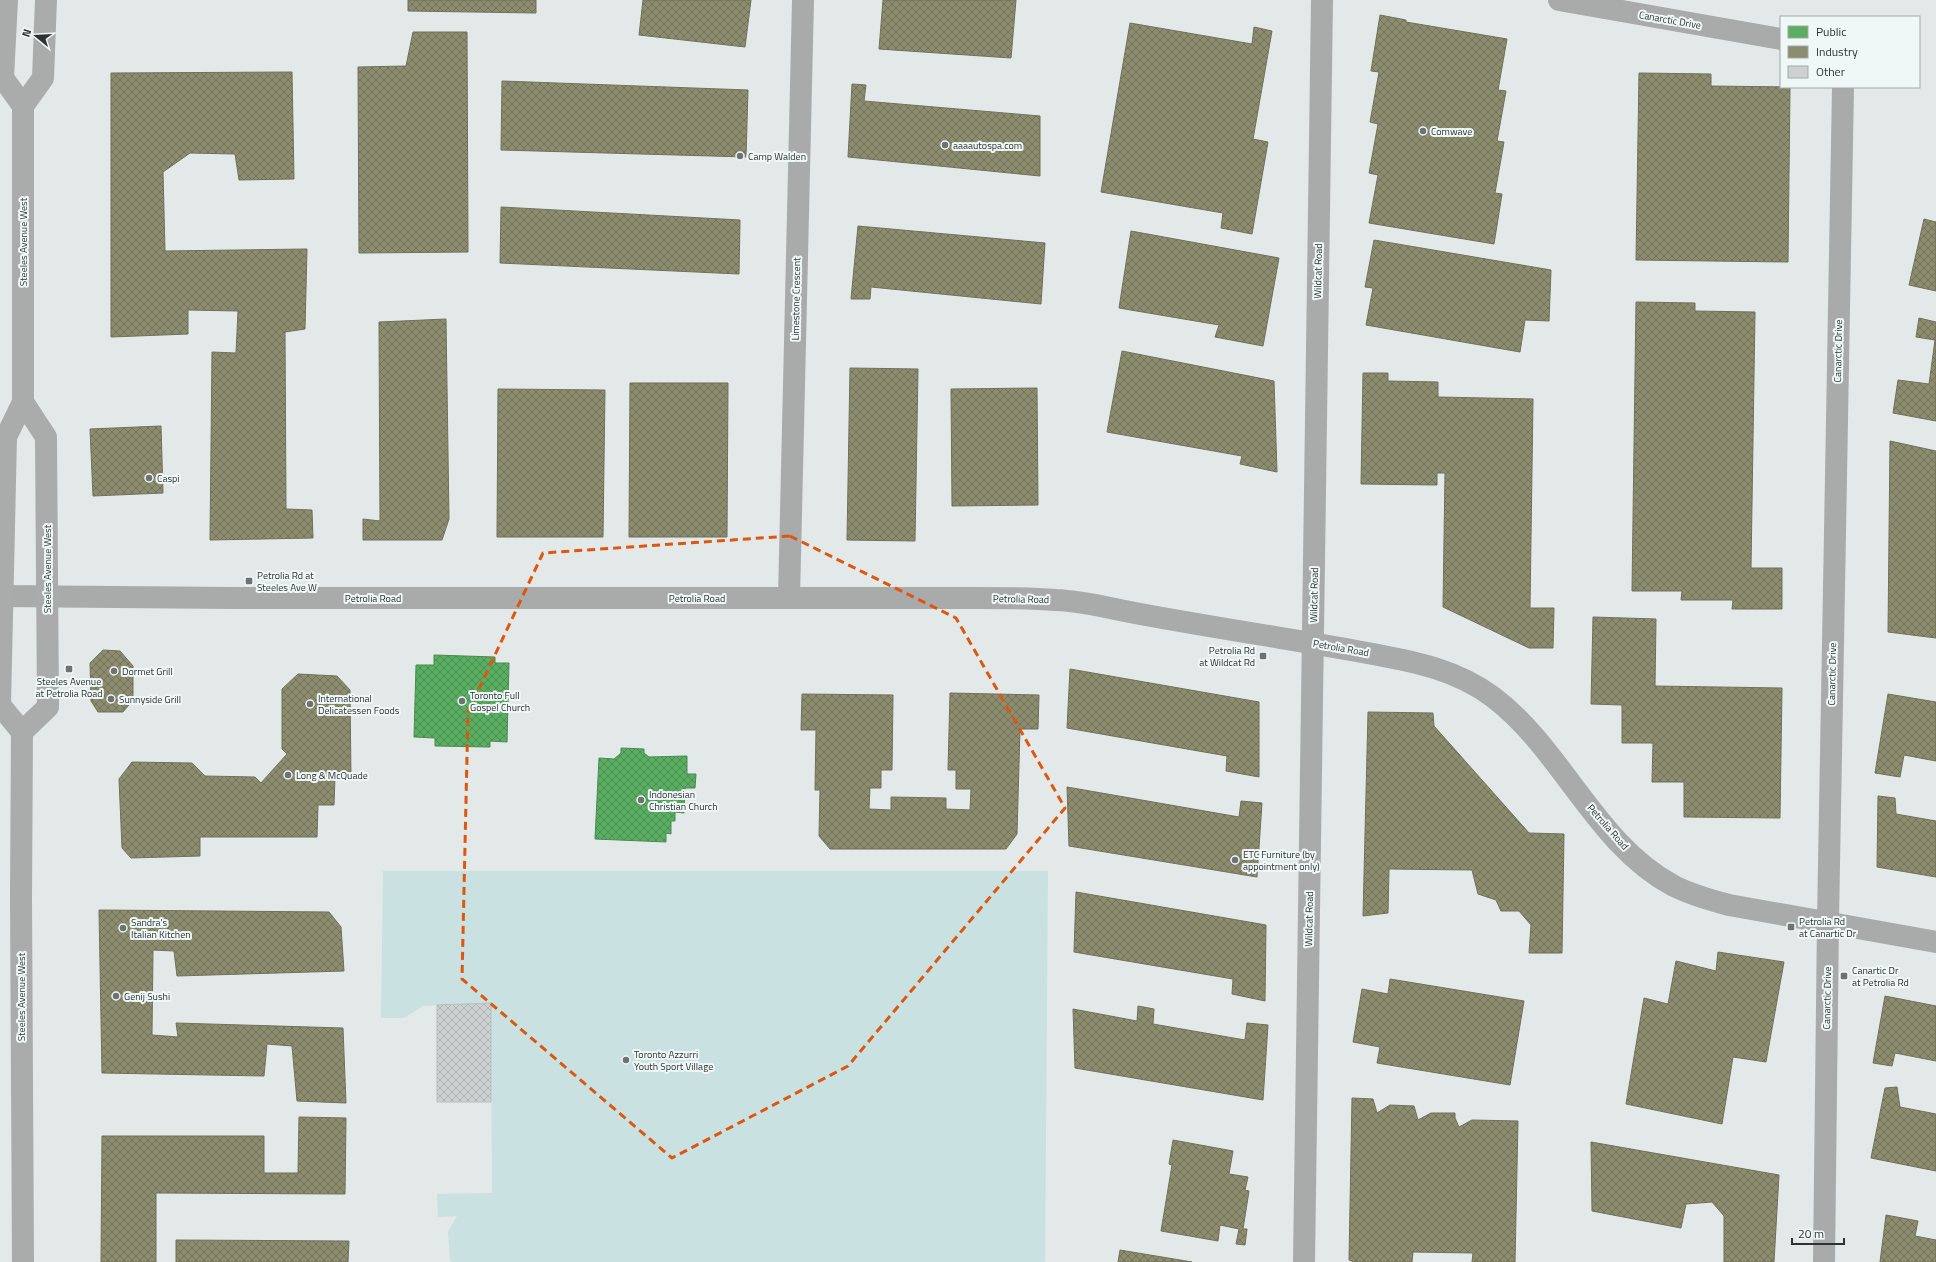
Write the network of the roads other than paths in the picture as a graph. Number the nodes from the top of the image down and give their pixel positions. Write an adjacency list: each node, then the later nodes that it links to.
1 (7, 0): 8 (main road)
2 (46, 0): 8 (main road)
3 (803, 0): 12 (street, Limestone Crescent)
4 (1322, 0): 13 (street, Wildcat Road)
5 (1559, 0): 6 (street, Canarctic Drive)
6 (1780, 39)
7 (1844, 88): 15 (street, Canarctic Drive)
8 (23, 106): 9 (main road, Steeles Avenue West)
9 (23, 402): 10 (main road, Steeles Avenue West); 11 (main road, Steeles Avenue West)
10 (46, 595): 11 (street, Petrolia Road); 12 (street, Petrolia Road); 14 (main road, Steeles Avenue West)
11 (2, 596): 14 (main road, Steeles Avenue West)
12 (789, 598): 13 (street, Petrolia Road)
13 (1313, 643): 15 (street, Petrolia Road); 18 (street, Wildcat Road)
14 (22, 732): 17 (main road, Steeles Avenue West)
15 (1828, 921): 16 (street, Petrolia Road); 19 (street, Canarctic Drive)
16 (1936, 942)
17 (23, 1262)
18 (1304, 1262)
19 (1824, 1262)

